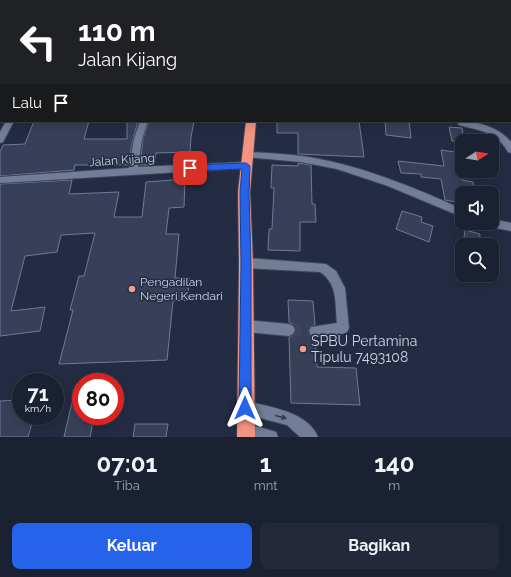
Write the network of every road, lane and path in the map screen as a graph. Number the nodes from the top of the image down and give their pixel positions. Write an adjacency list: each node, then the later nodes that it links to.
1 (9, 122): 5 (street)
2 (144, 122): 8 (street)
3 (251, 122): 7 (highway)
4 (462, 123): 6 (street)
5 (1, 134)
6 (511, 150)
7 (247, 160): 8 (street, Jalan Kijang); 10 (street, Jalan Kijang); 13 (highway)
8 (133, 171): 9 (street, Jalan Kijang)
9 (0, 180)
10 (455, 210)
11 (499, 225): 12 (street)
12 (511, 227)
13 (246, 263): 14 (highway); 16 (street)
14 (246, 326): 15 (street); 17 (highway)
15 (289, 330)
16 (315, 331)
17 (245, 408): 18 (highway); 20 (street, one-way to 20)
18 (246, 434): 19 (street)
19 (271, 437)
20 (311, 437)

